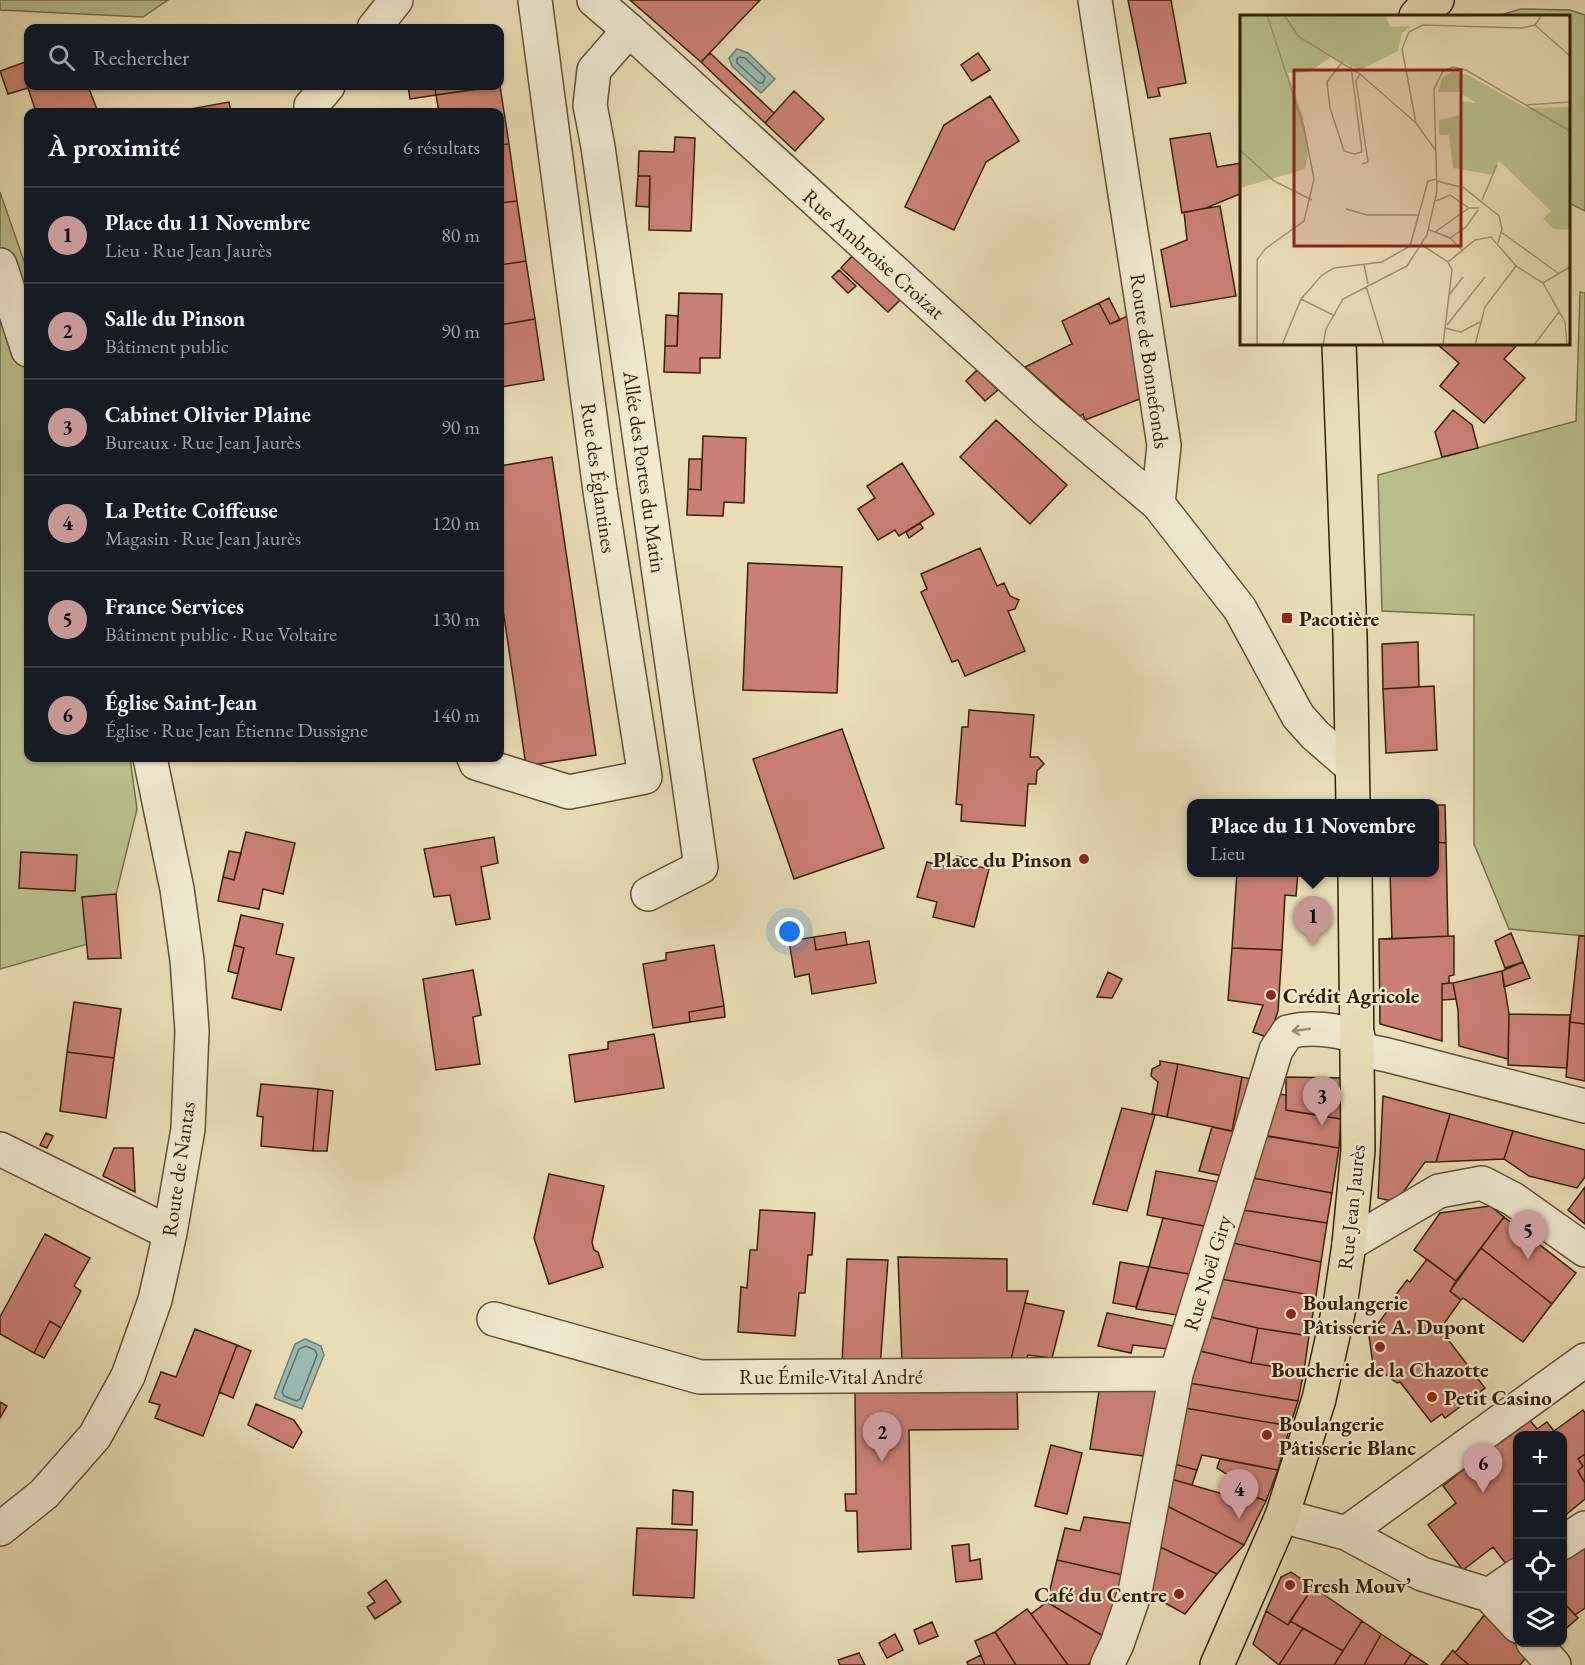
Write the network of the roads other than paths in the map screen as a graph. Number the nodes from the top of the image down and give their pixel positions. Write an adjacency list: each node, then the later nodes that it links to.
1 (396, 0): 7 (street)
2 (535, 0): 16 (street, Rue des Églantines)
3 (594, 0): 8 (street, Rue Ambroise Croizat)
4 (1095, 0): 14 (street, Route de Bonnefonds)
5 (1437, 0): 6 (main road)
6 (1417, 15)
7 (377, 24)
8 (629, 30): 14 (street, Rue Ambroise Croizat); 20 (street, Allée des Portes du Matin)
9 (325, 90): 10 (street)
10 (311, 108)
11 (0, 266): 12 (street)
12 (24, 338)
13 (1339, 345): 17 (main road)
14 (1158, 504): 17 (street)
15 (151, 762): 24 (street, Route de Nantas)
16 (475, 762)
17 (1352, 767): 18 (main road)
18 (1353, 799)
19 (1355, 877): 21 (main road, Rue Jean Jaurès)
20 (648, 894)
21 (1358, 1043): 22 (street, Rue Noël Giry); 25 (main road, Rue Jean Jaurès); 29 (street, Rue Noël Giry, one-way to 29)
22 (1585, 1106)
23 (0, 1149): 24 (street)
24 (170, 1233): 32 (street, Route de Nantas)
25 (1349, 1244): 26 (street); 30 (main road, Rue Jean Jaurès)
26 (1585, 1250)
27 (494, 1319): 29 (street, Rue Émile-Vital André)
28 (1585, 1360): 33 (street)
29 (1176, 1374): 39 (street, Rue Noël Giry)
30 (1282, 1516): 33 (street); 40 (main road, Rue Jean Jaurès)
31 (1585, 1528): 34 (street)
32 (0, 1529)
33 (1346, 1533): 36 (street)
34 (1567, 1540)
35 (1513, 1578): 36 (street)
36 (1489, 1595): 37 (street)
37 (1513, 1621)
38 (1538, 1647): 41 (street)
39 (1107, 1665)
40 (1217, 1665)
41 (1554, 1665)

